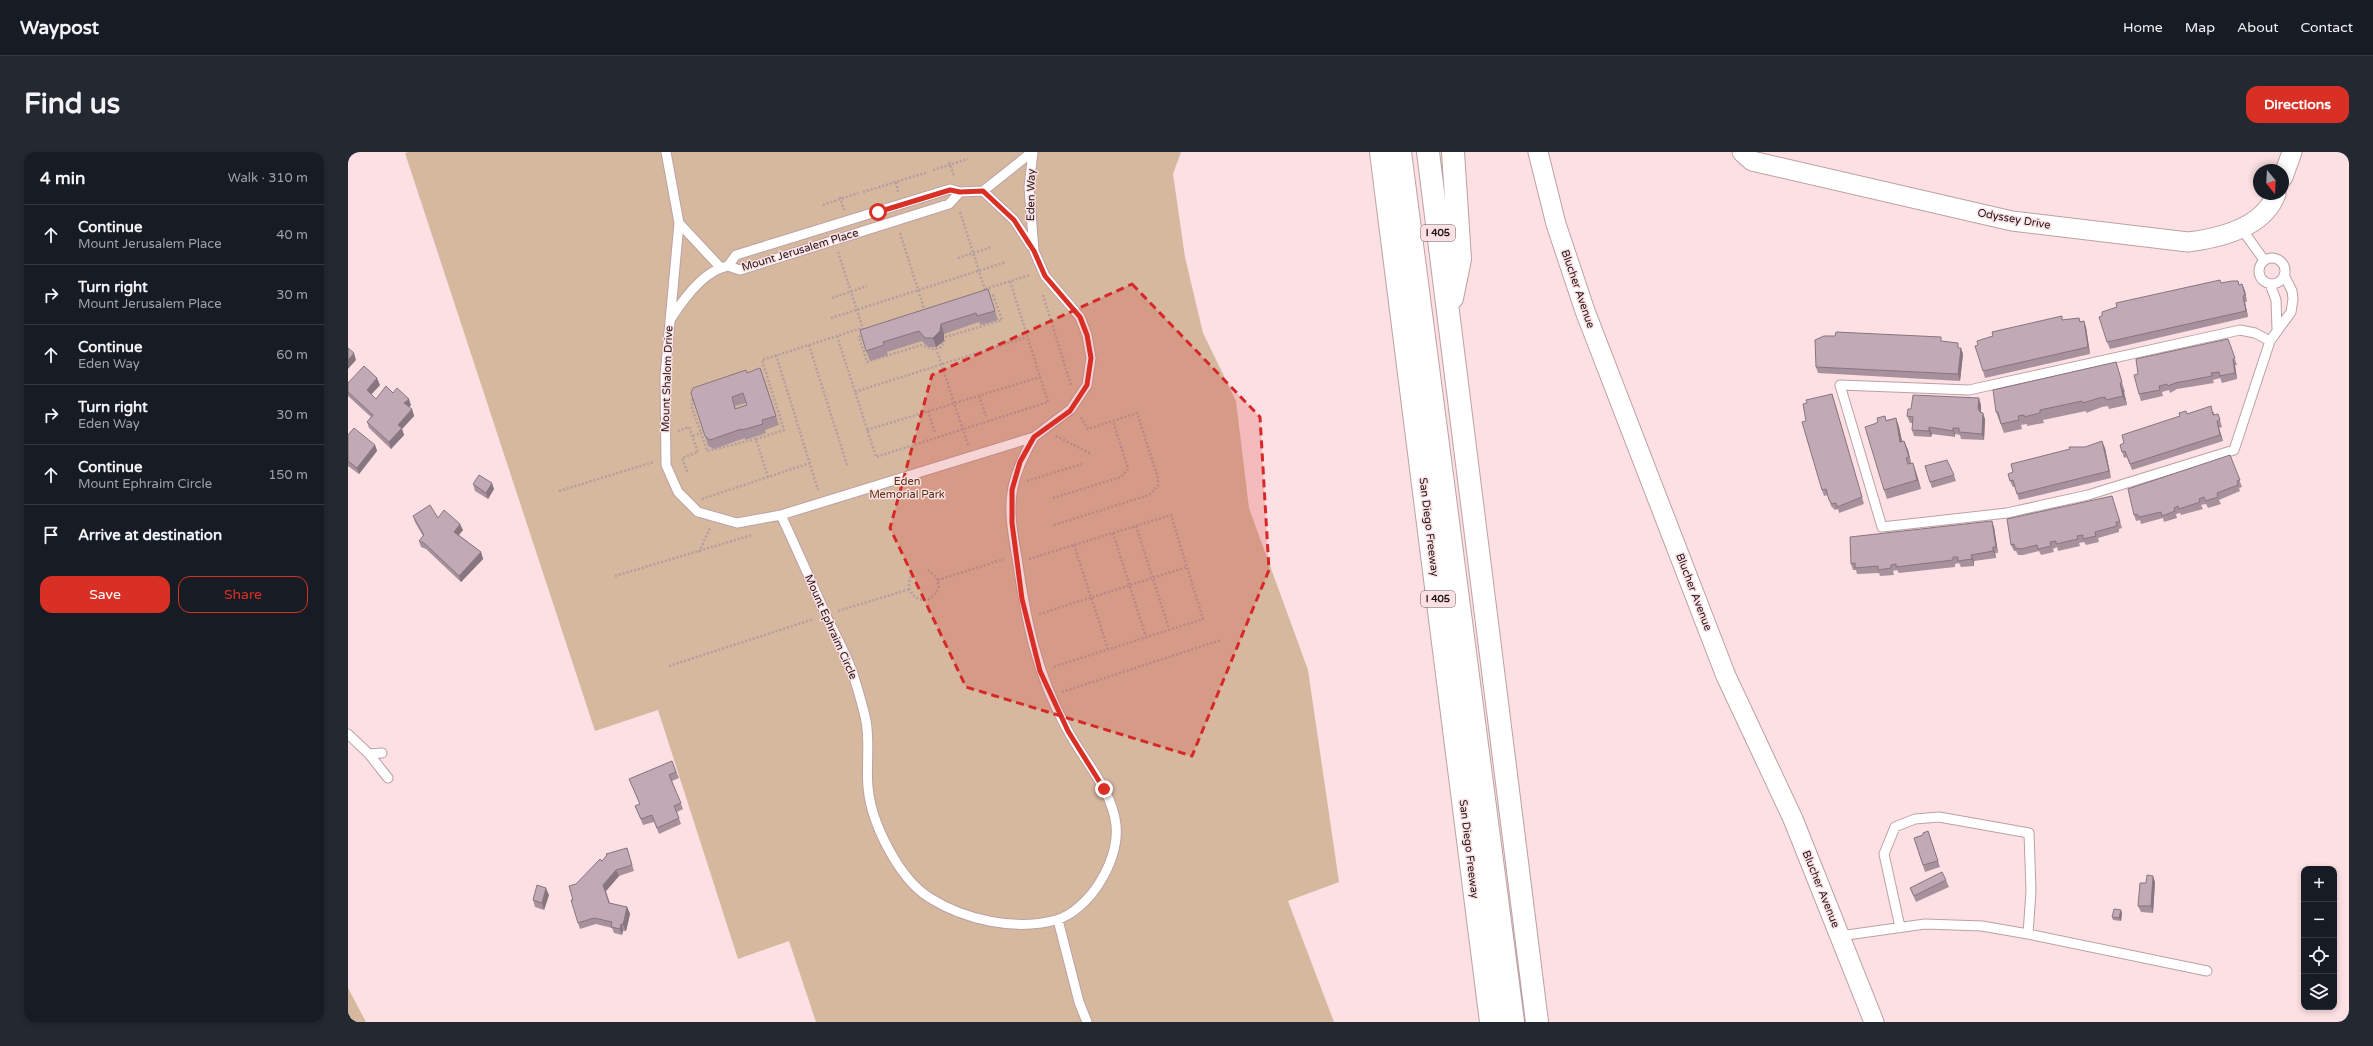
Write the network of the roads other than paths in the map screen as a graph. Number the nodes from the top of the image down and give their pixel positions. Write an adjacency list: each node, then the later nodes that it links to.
1 (666, 152): 14 (lane, Mount Shalom Drive)
2 (1032, 152): 11 (lane); 16 (lane, Eden Way)
3 (1381, 152): 37 (highway, San Diego Freeway / I 405)
4 (1400, 152): 38 (highway)
5 (1428, 152): 21 (highway, I 405)
6 (1453, 152): 21 (highway)
7 (1538, 152): 34 (street, Blucher Avenue)
8 (1742, 152): 15 (street, Odyssey Drive)
9 (2292, 152): 10 (street)
10 (2288, 164)
11 (983, 191): 12 (lane, Mount Jerusalem Place); 16 (lane)
12 (957, 195): 18 (lane, Mount Jerusalem Place); 18 (lane, Mount Jerusalem Place)
13 (2274, 200): 15 (street, Odyssey Drive)
14 (679, 223): 18 (lane); 22 (lane, Mount Shalom Drive)
15 (2241, 228): 17 (lane)
16 (1034, 251): 25 (lane, Eden Way)
17 (2264, 260): 19 (lane); 20 (lane)
18 (724, 267): 22 (lane, Mount Jerusalem Place)
19 (2284, 275): 20 (lane); 23 (lane)
20 (2270, 284): 23 (lane)
21 (1449, 314): 39 (highway, I 405)
22 (669, 322): 26 (lane, Mount Shalom Drive)
23 (2277, 329): 24 (lane)
24 (2270, 341): 24 (lane)
25 (1034, 437): 26 (lane, Mount Shalom Drive); 31 (lane, Mount Ephraim Circle)
26 (781, 515): 31 (lane, Mount Ephraim Circle)
27 (348, 734): 29 (lane)
28 (382, 753): 29 (lane)
29 (369, 754): 30 (lane)
30 (388, 778)
31 (1058, 920): 36 (lane)
32 (1900, 926): 33 (lane); 33 (lane); 34 (lane)
33 (2028, 934): 35 (lane)
34 (1840, 936): 40 (street, Blucher Avenue)
35 (2207, 971)
36 (1087, 1022)
37 (1491, 1022)
38 (1513, 1022)
39 (1537, 1022)
40 (1874, 1022)

